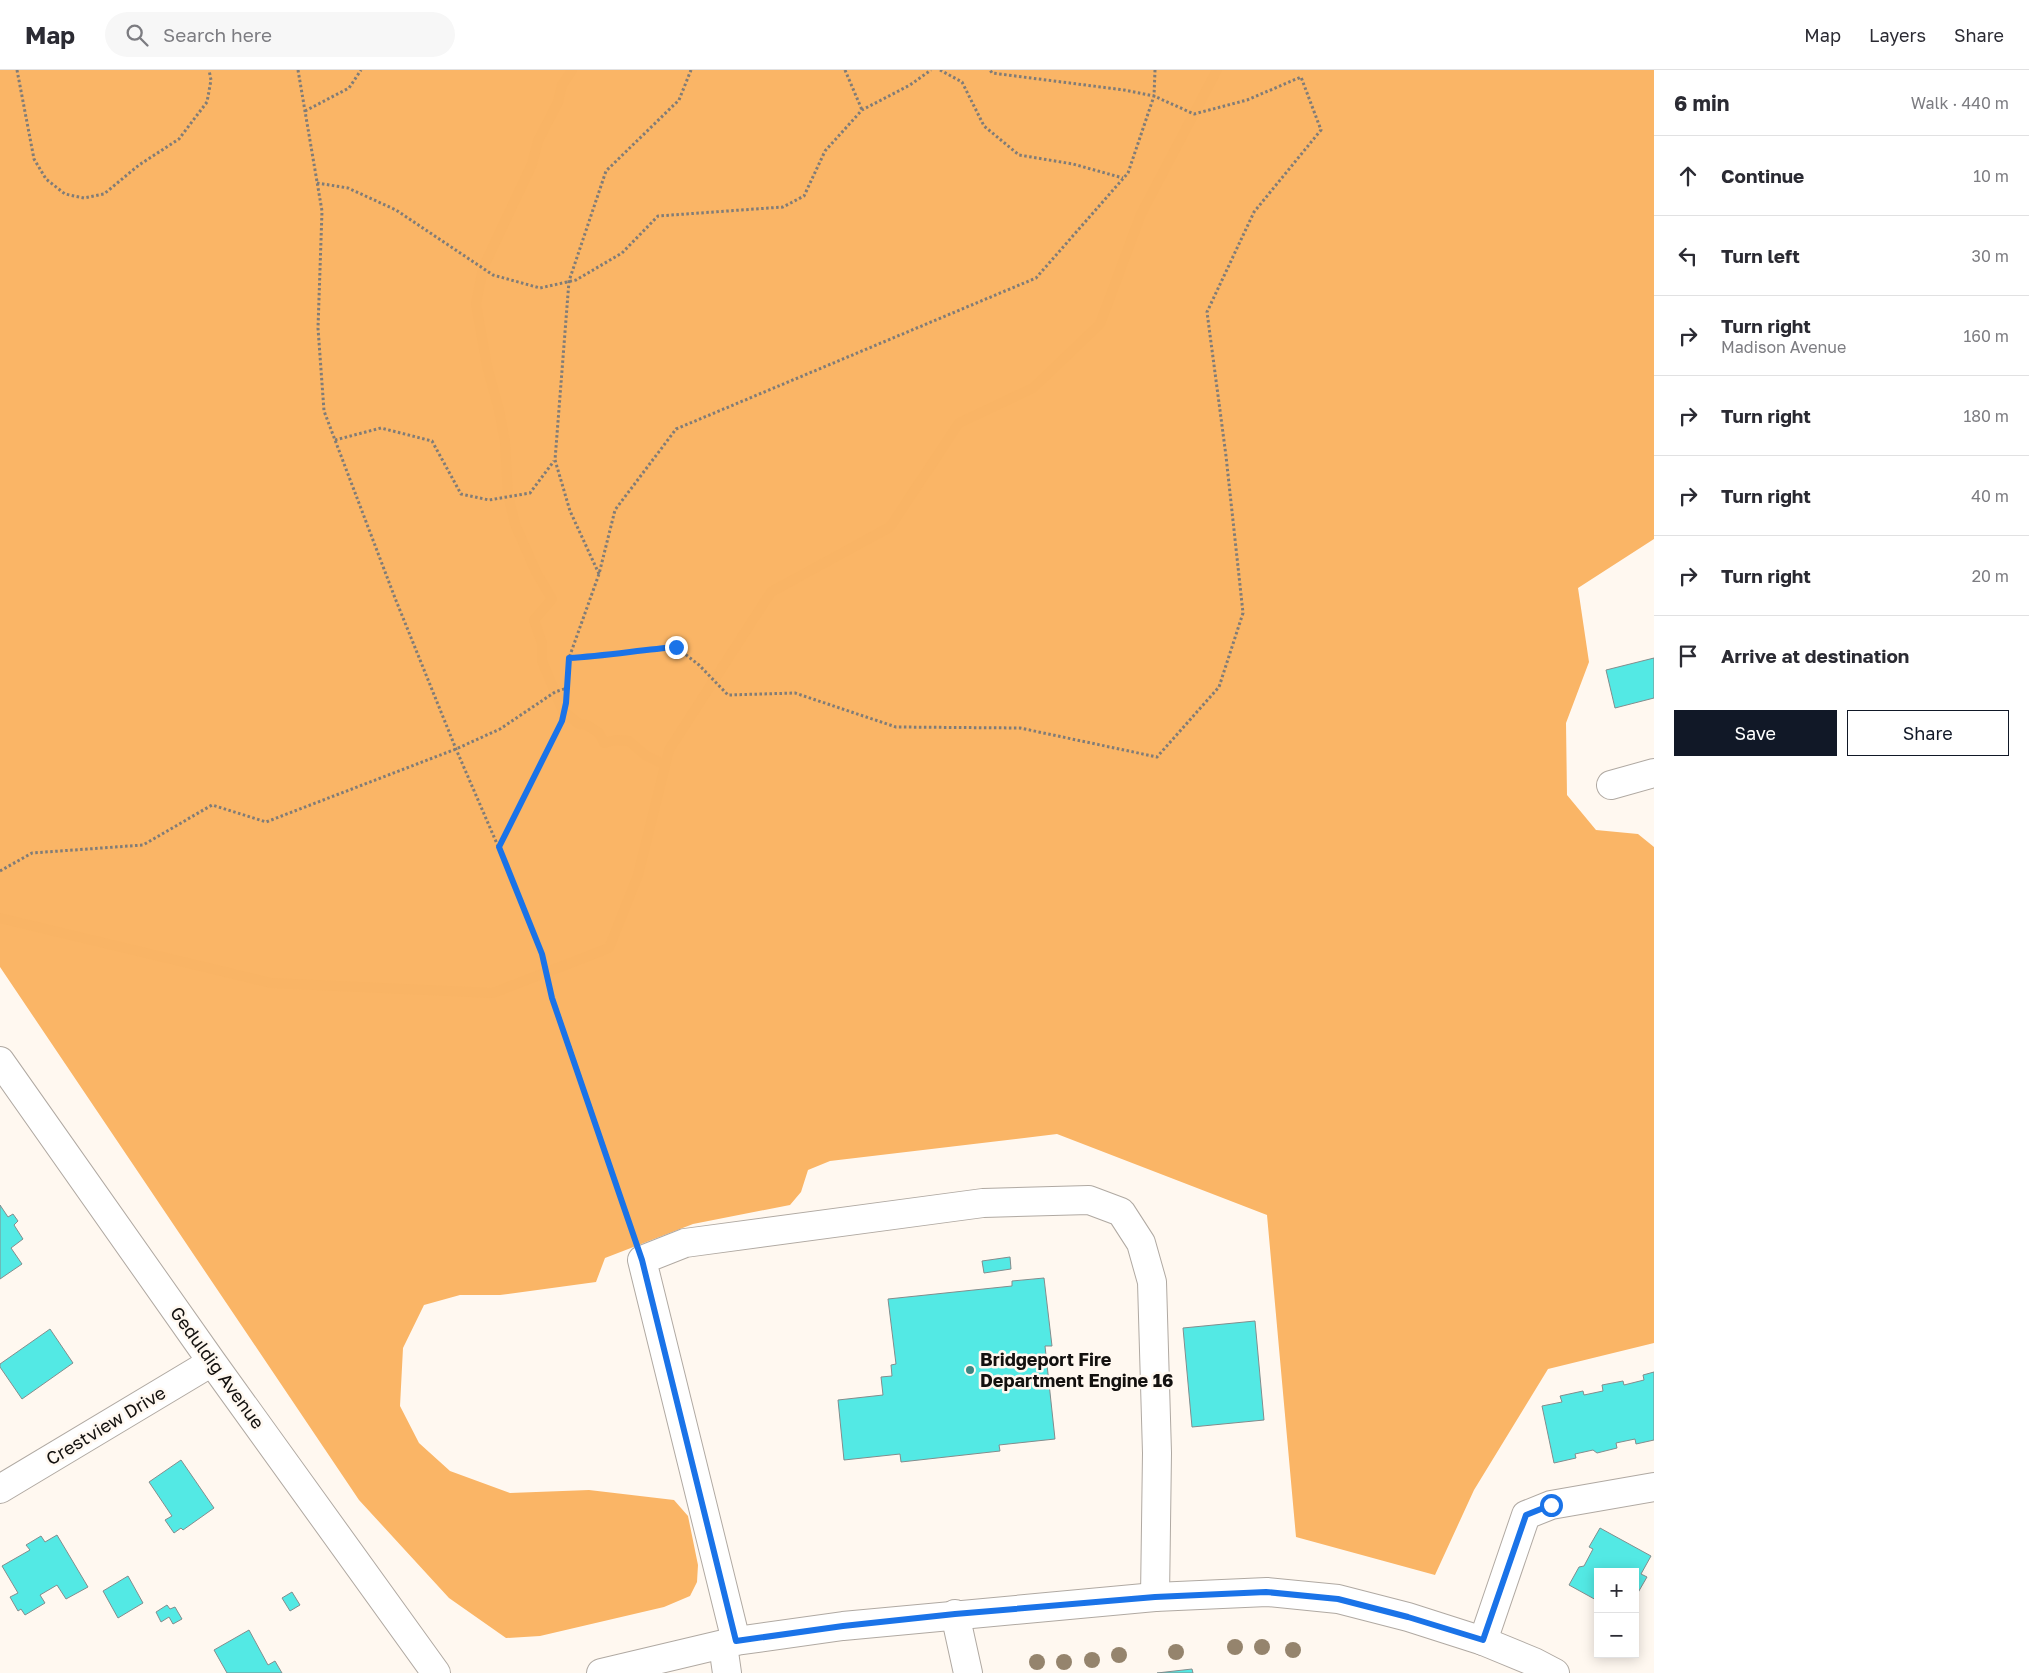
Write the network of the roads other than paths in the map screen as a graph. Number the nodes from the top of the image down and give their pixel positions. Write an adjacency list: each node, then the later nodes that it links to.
1 (1654, 772): 2 (street)
2 (1611, 785)
3 (0, 1061): 4 (street, Geduldig Avenue)
4 (212, 1362): 6 (street, Crestview Drive); 11 (street, Geduldig Avenue)
5 (1654, 1487): 9 (street)
6 (0, 1489)
7 (1155, 1597): 8 (street); 9 (street); 10 (street)
8 (955, 1614): 10 (street); 14 (street)
9 (1483, 1640): 15 (street)
10 (730, 1643): 12 (street); 13 (street)
11 (436, 1673)
12 (601, 1673)
13 (727, 1673)
14 (968, 1673)
15 (1556, 1673)

